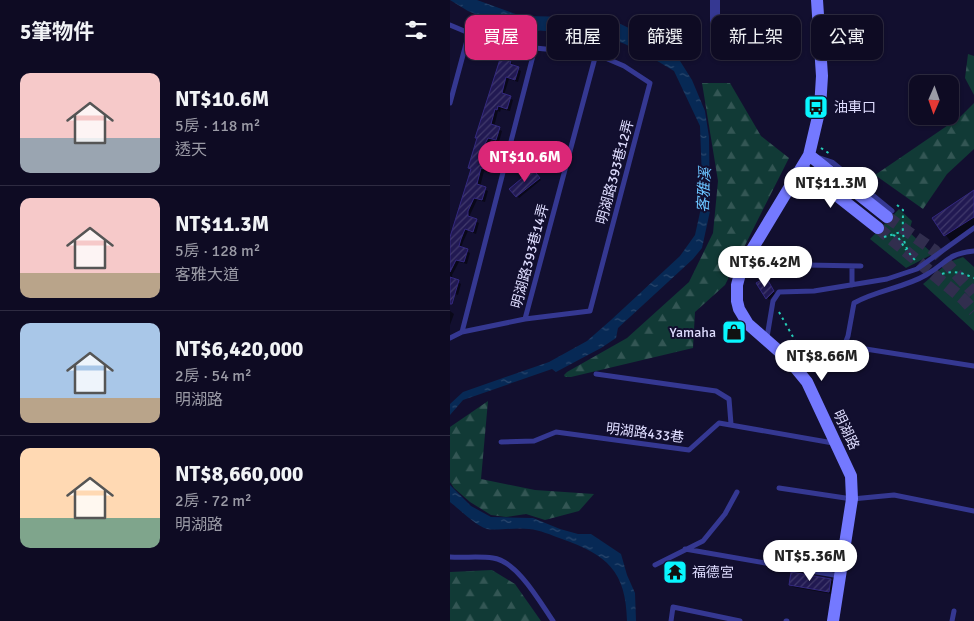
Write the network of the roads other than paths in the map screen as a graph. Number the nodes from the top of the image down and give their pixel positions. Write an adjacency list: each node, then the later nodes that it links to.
1 (715, 0): 3 (street)
2 (818, 0): 11 (main road, 明湖路)
3 (715, 15)
4 (450, 25): 5 (lane, 明湖路393巷12弄)
5 (465, 31)
6 (465, 47): 10 (lane)
7 (532, 60): 22 (lane)
8 (594, 60): 21 (lane, 明湖路393巷14弄)
9 (610, 60): 21 (lane, 明湖路393巷12弄)
10 (450, 104)
11 (809, 154): 12 (main road, 明湖路); 13 (main road)
12 (802, 168): 15 (main road); 24 (main road, 明湖路)
13 (889, 214)
14 (974, 228): 20 (lane)
15 (879, 232)
16 (974, 251): 25 (lane)
17 (806, 265): 18 (lane)
18 (852, 266): 19 (lane); 20 (lane)
19 (861, 266)
20 (852, 285): 24 (lane)
21 (525, 318): 22 (lane, 明湖路393巷12弄)
22 (462, 332): 23 (lane, 明湖路393巷12弄)
23 (450, 338)
24 (766, 340): 27 (main road, 明湖路)
25 (843, 349): 26 (lane); 27 (lane)
26 (974, 366)
27 (800, 373): 31 (main road, 明湖路)
28 (596, 374): 29 (lane)
29 (731, 424): 30 (lane, 明湖路433巷); 31 (lane, 明湖路433巷)
30 (501, 442)
31 (836, 443): 34 (main road, 明湖路)
32 (779, 488): 34 (lane)
33 (737, 492): 36 (lane)
34 (852, 499): 35 (lane); 39 (main road, 明湖路)
35 (974, 511)
36 (685, 549): 38 (lane); 39 (lane)
37 (450, 557): 41 (lane)
38 (655, 565)
39 (840, 576): 44 (main road, 明湖路)
40 (954, 611): 45 (lane)
41 (553, 621)
42 (671, 621): 43 (lane)
43 (740, 621)
44 (833, 621)
45 (952, 621)

